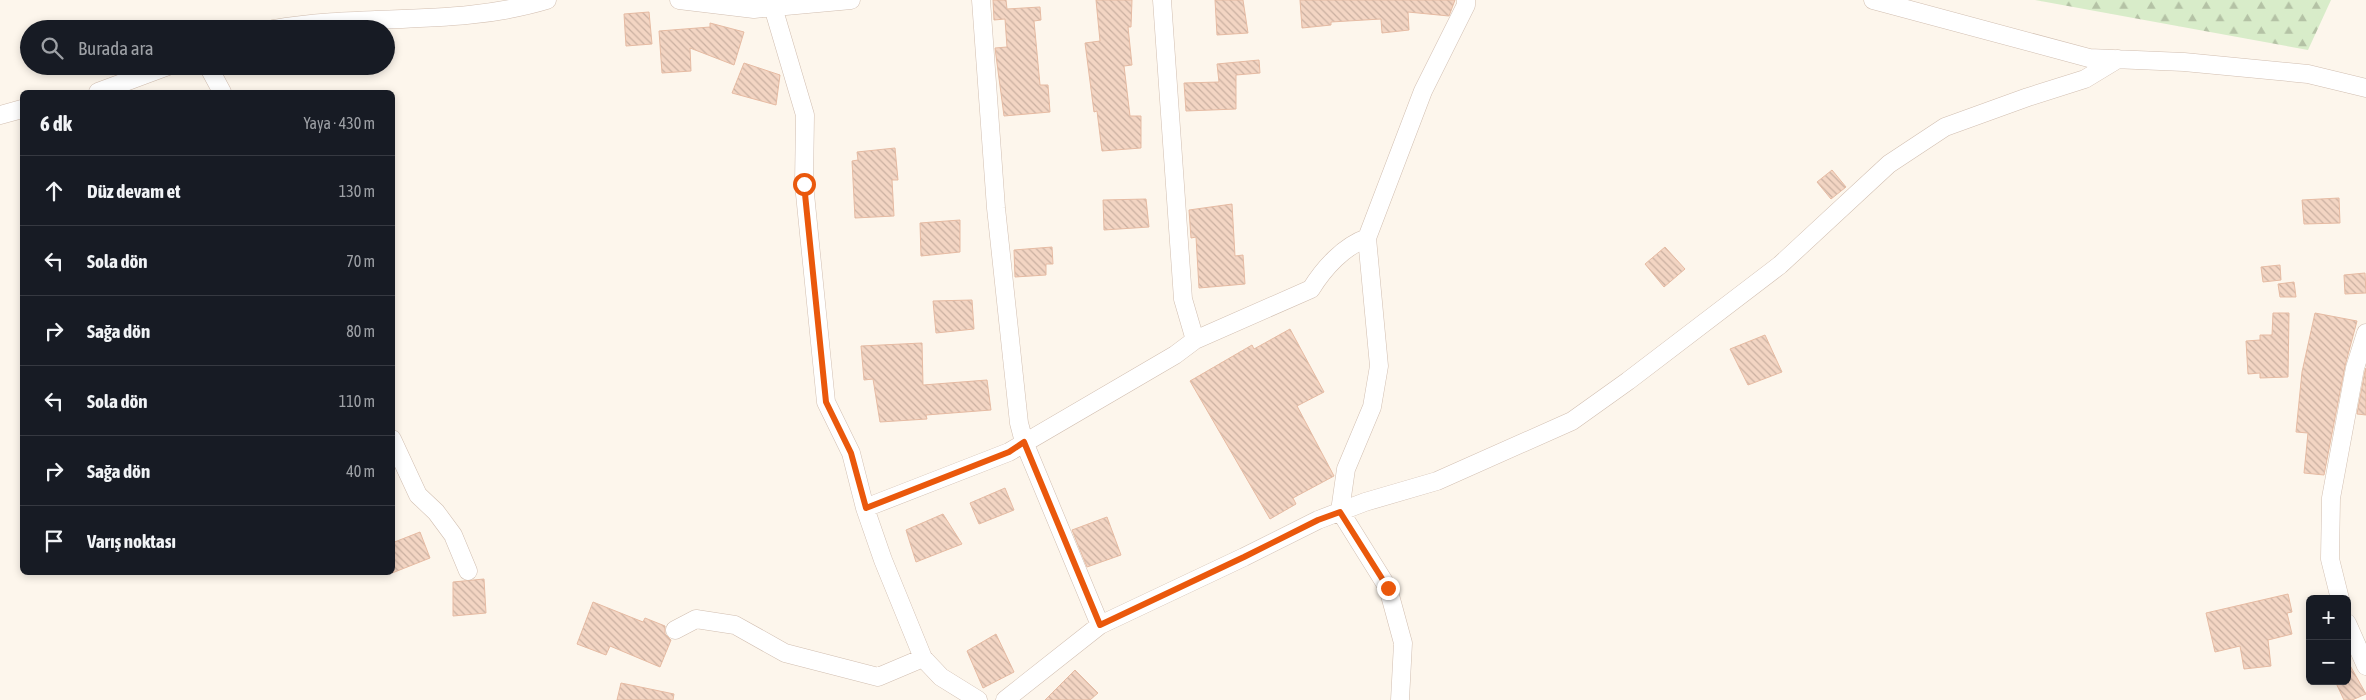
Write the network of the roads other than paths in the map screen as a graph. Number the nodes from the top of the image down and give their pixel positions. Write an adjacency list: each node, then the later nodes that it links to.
1 (547, 0): 9 (street)
2 (679, 0): 8 (street)
3 (851, 0): 8 (street)
4 (981, 0): 21 (street)
5 (1162, 0): 20 (street)
6 (1466, 0): 18 (street)
7 (1873, 0): 10 (street)
8 (776, 4): 23 (street)
9 (365, 20)
10 (2118, 60): 13 (street); 24 (street)
11 (144, 75): 14 (street)
12 (213, 75): 15 (street)
13 (2366, 88)
14 (103, 90)
15 (221, 90)
16 (20, 110): 17 (street)
17 (0, 114)
18 (1367, 238): 20 (street); 24 (street)
19 (2366, 334): 26 (street)
20 (1195, 340): 21 (street)
21 (1024, 442): 23 (street); 27 (street)
22 (395, 445): 25 (street)
23 (866, 508): 30 (street)
24 (1340, 512): 27 (street); 34 (street)
25 (468, 571)
26 (2339, 595)
27 (1100, 625): 33 (street)
28 (675, 630): 30 (street)
29 (2351, 632): 31 (street)
30 (923, 658): 32 (street)
31 (2366, 666)
32 (978, 700)
33 (1005, 700)
34 (1400, 700)

